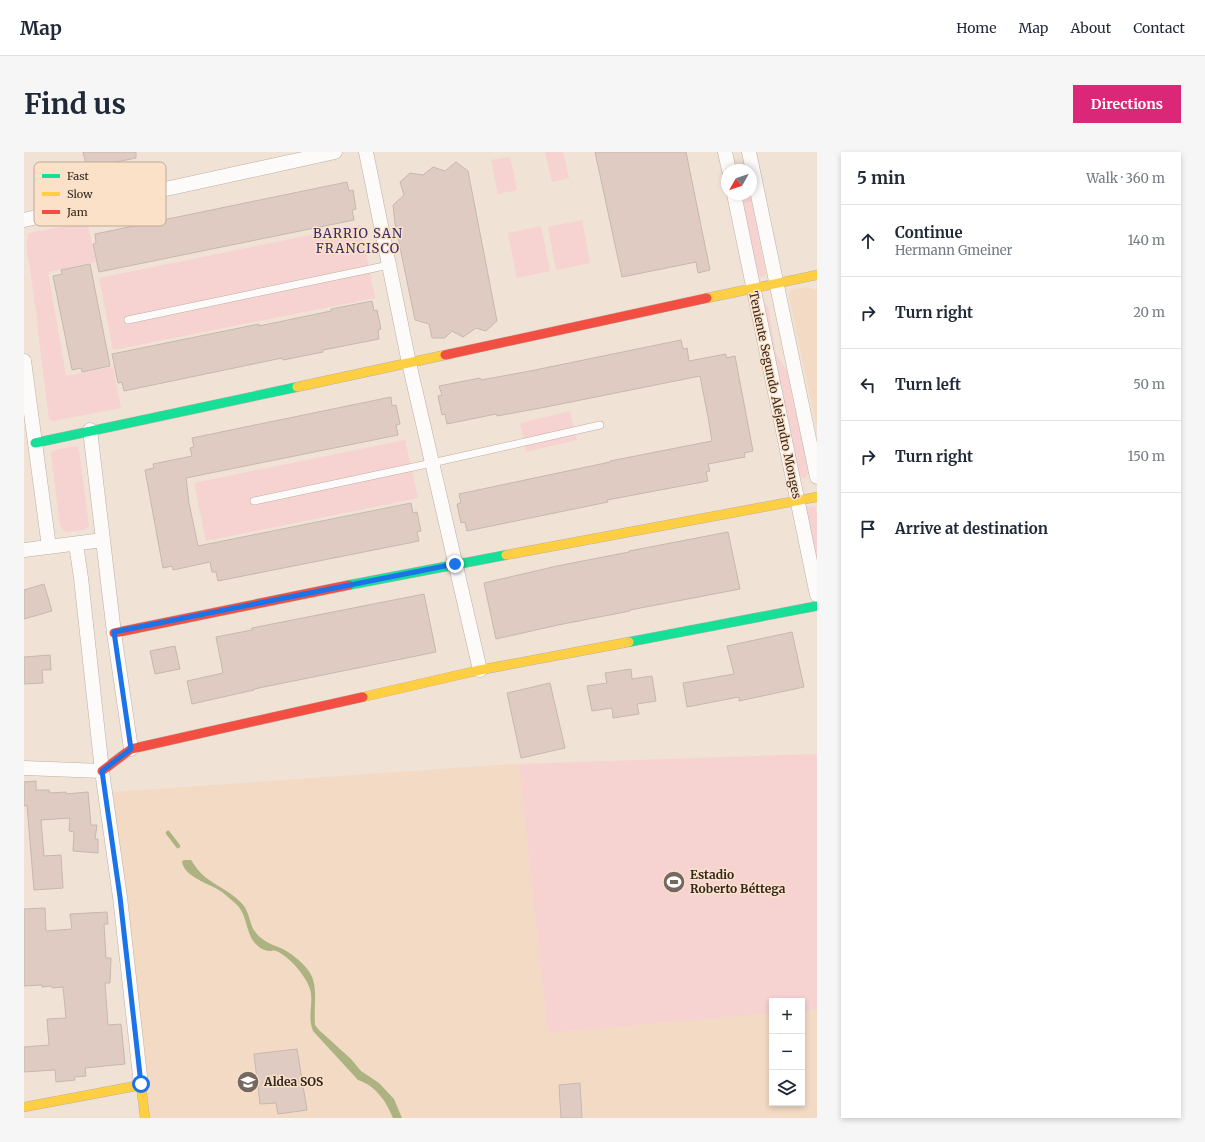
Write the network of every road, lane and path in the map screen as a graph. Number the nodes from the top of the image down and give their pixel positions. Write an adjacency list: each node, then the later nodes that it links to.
1 (334, 152): 6 (street)
2 (366, 152): 10 (street)
3 (725, 152): 5 (street)
4 (749, 152): 12 (street, Teniente Segundo Alejandro Monges)
5 (728, 164)
6 (166, 189)
7 (735, 200): 13 (street, Teniente Segundo Alejandro Monges)
8 (34, 218): 9 (street)
9 (24, 220)
10 (389, 265): 14 (lane); 16 (street)
11 (817, 275): 12 (street)
12 (776, 283): 13 (street); 21 (street, Teniente Segundo Alejandro Monges)
13 (753, 288): 16 (street); 24 (street, Teniente Segundo Alejandro Monges)
14 (128, 320)
15 (24, 361): 19 (street)
16 (409, 363): 18 (street); 20 (street)
17 (600, 425): 20 (lane)
18 (90, 430): 19 (street); 25 (street)
19 (35, 443): 27 (street)
20 (432, 463): 23 (lane); 29 (street)
21 (817, 477)
22 (817, 497): 24 (street)
23 (254, 501)
24 (798, 501): 29 (street); 30 (street, Teniente Segundo Alejandro Monges)
25 (103, 540): 26 (street); 32 (street)
26 (76, 544): 27 (street); 36 (street)
27 (49, 547): 28 (street)
28 (24, 550)
29 (455, 564): 32 (street); 33 (street)
30 (817, 595)
31 (817, 606): 33 (street)
32 (114, 632): 34 (street)
33 (480, 670): 34 (street)
34 (131, 749): 36 (street)
35 (24, 768): 36 (street)
36 (102, 771): 37 (street)
37 (141, 1084): 38 (street); 39 (street)
38 (24, 1107)
39 (145, 1118)

